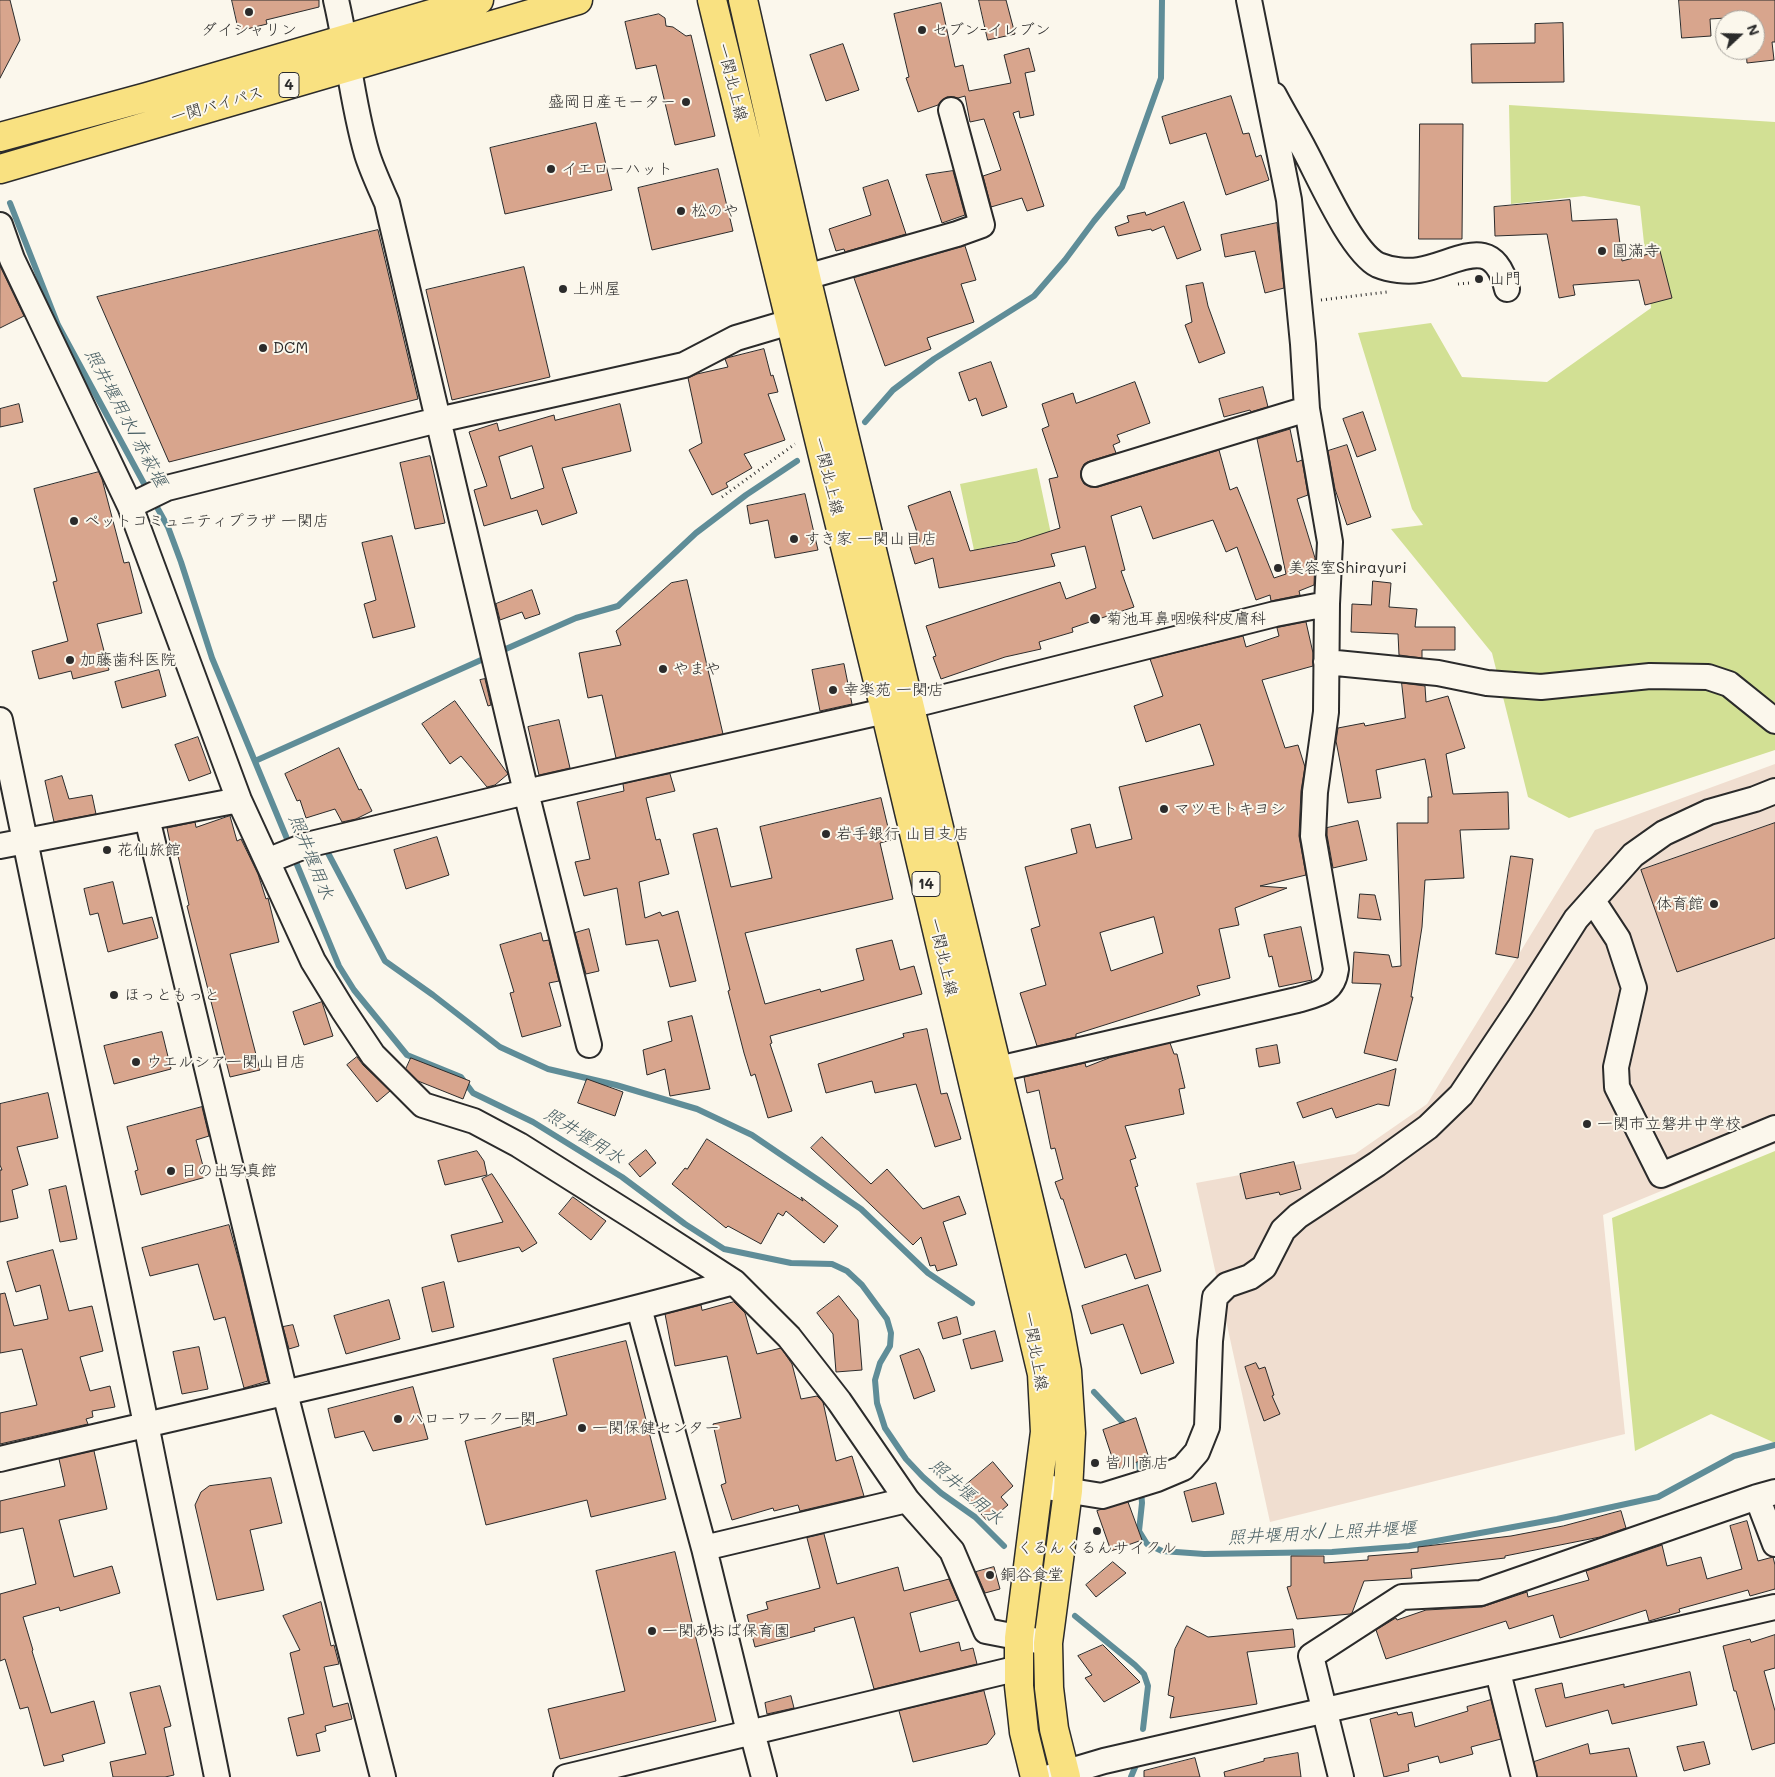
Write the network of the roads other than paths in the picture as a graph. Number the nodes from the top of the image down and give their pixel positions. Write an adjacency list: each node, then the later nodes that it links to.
1 (336, 0): 7 (street)
2 (479, 0): 7 (main road, 一関バイパス / 4)
3 (578, 0): 8 (main road, 一関バイパス / 4)
4 (712, 0): 16 (main road, 一関北上線 / 14)
5 (743, 0): 14 (main road, 一関北上線 / 14)
6 (1249, 0): 9 (street)
7 (346, 39): 8 (street); 11 (main road, 一関バイパス / 4)
8 (349, 68): 12 (main road, 一関バイパス / 4); 18 (street)
9 (1263, 75): 15 (street); 17 (street)
10 (951, 110): 14 (street)
11 (0, 137)
12 (0, 169)
13 (0, 225): 20 (street)
14 (806, 277): 23 (main road, 一関北上線 / 14)
15 (1507, 289)
16 (790, 322): 18 (street); 23 (main road, 一関北上線 / 14)
17 (1306, 409): 19 (street); 21 (street)
18 (438, 420): 20 (street); 27 (street)
19 (1094, 474)
20 (130, 506): 28 (street)
21 (1327, 604): 22 (street); 23 (street)
22 (1326, 662): 25 (street); 35 (street)
23 (898, 707): 27 (street); 35 (main road, 一関北上線 / 14); 36 (main road, 一関北上線 / 14)
24 (0, 720): 30 (street)
25 (1775, 721)
26 (1775, 791): 33 (street)
27 (526, 792): 32 (street); 34 (street)
28 (239, 800): 29 (street); 32 (street)
29 (147, 818): 30 (street); 40 (street)
30 (26, 842): 31 (street); 41 (street)
31 (0, 846)
32 (267, 861): 38 (street)
33 (1593, 901): 37 (street); 44 (street)
34 (589, 1045)
35 (997, 1069): 36 (street); 44 (main road, 一関北上線 / 14)
36 (971, 1076): 43 (main road, 一関北上線 / 14)
37 (1775, 1128)
38 (734, 1282): 39 (street); 46 (street)
39 (639, 1308): 40 (street); 48 (street)
40 (285, 1393): 41 (street); 58 (street)
41 (146, 1424): 42 (street); 57 (street)
42 (0, 1459)
43 (1040, 1486): 44 (street); 50 (main road, 一関北上線 / 14)
44 (1068, 1491): 51 (main road, 一関北上線 / 14)
45 (1766, 1494): 47 (street); 54 (street)
46 (907, 1500): 48 (street); 50 (street)
47 (1775, 1544)
48 (704, 1548): 55 (street)
49 (1775, 1607): 53 (street)
50 (1020, 1638): 51 (street); 52 (main road, 一関北上線 / 14)
51 (1048, 1644): 56 (main road, 一関北上線 / 14)
52 (1019, 1668): 55 (street); 61 (main road, 一関北上線 / 14)
53 (1498, 1672): 54 (street); 63 (street)
54 (1326, 1710): 56 (street); 62 (street)
55 (749, 1732): 59 (street); 60 (street)
56 (1060, 1776)
57 (217, 1777)
58 (383, 1777)
59 (566, 1777)
60 (764, 1777)
61 (1035, 1777)
62 (1341, 1777)
63 (1524, 1777)

